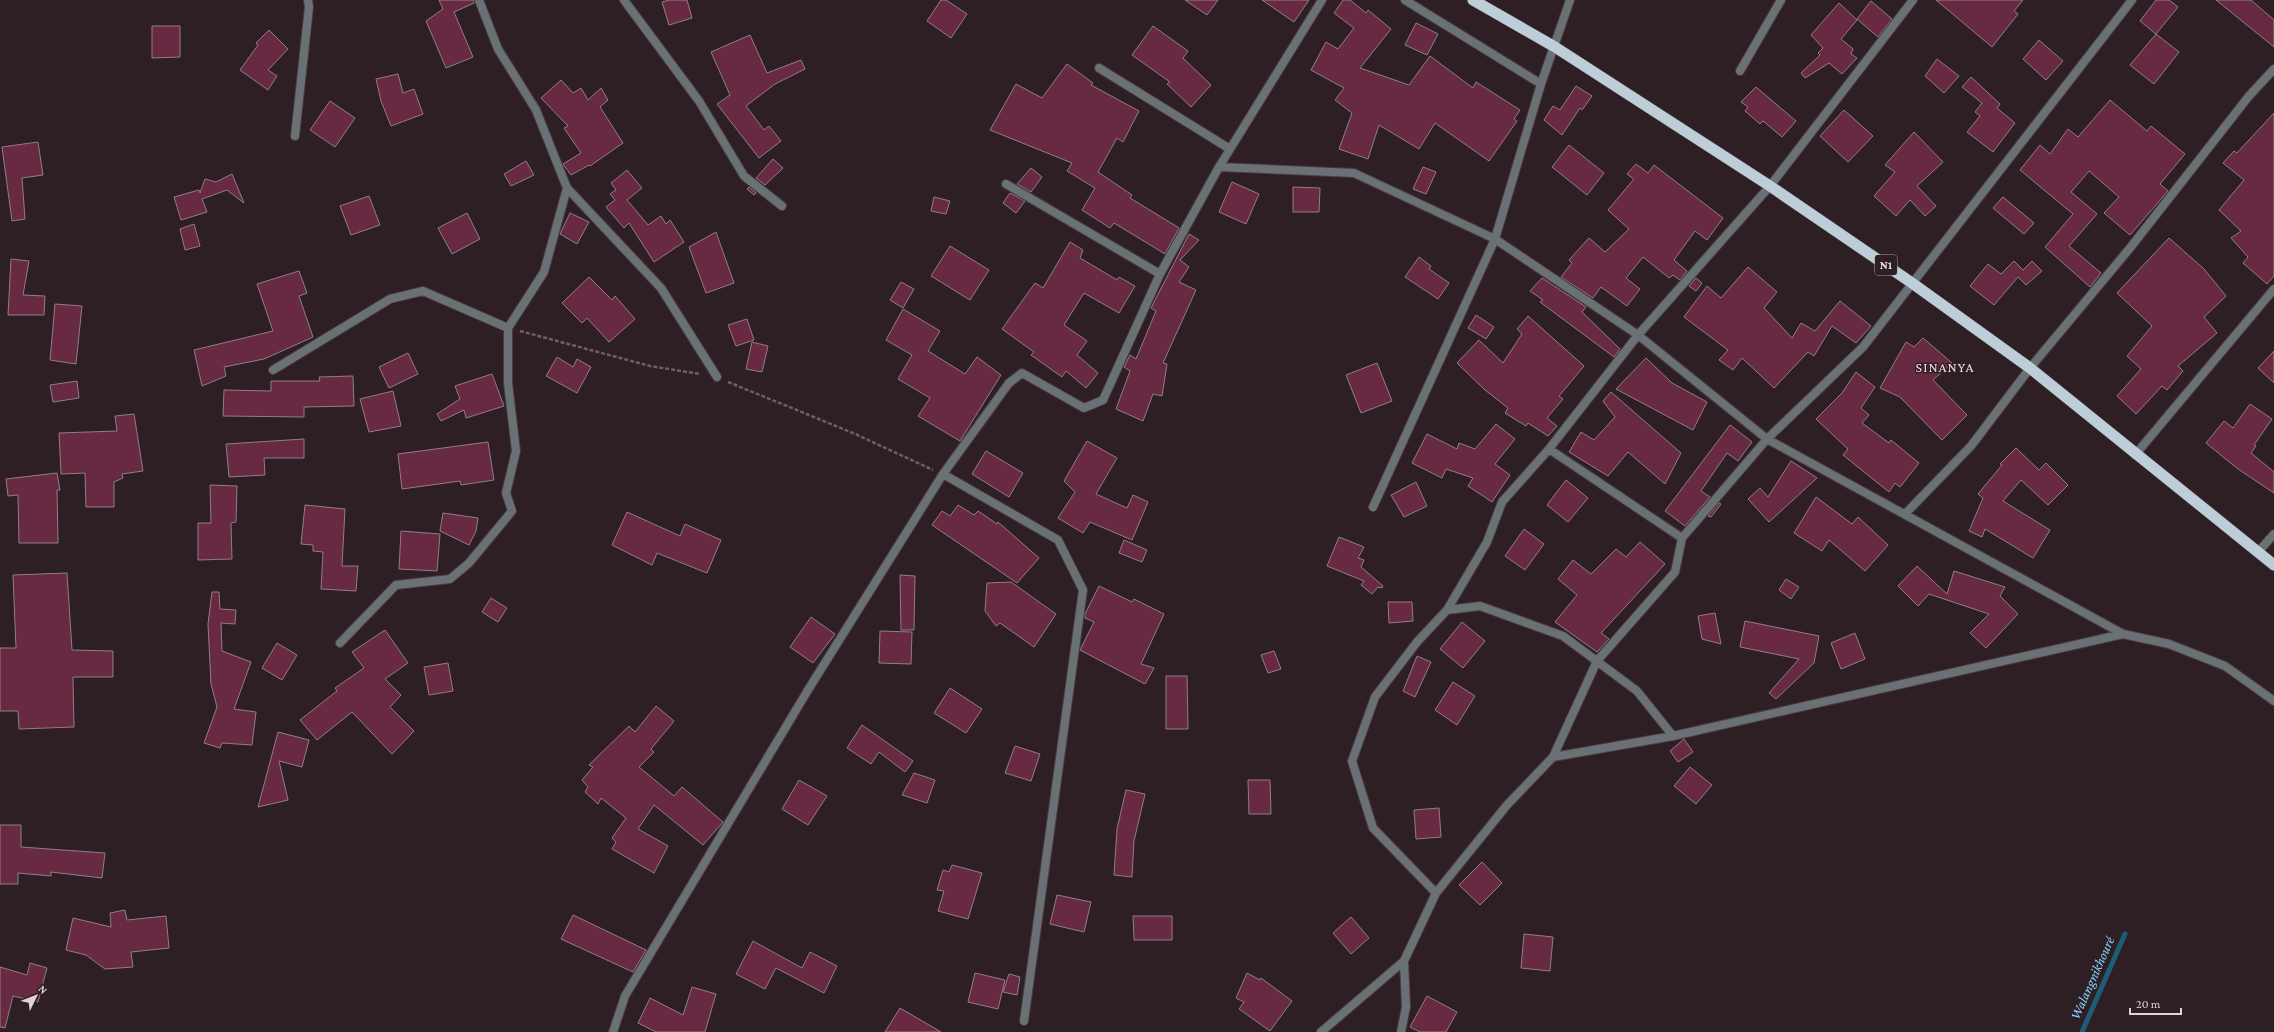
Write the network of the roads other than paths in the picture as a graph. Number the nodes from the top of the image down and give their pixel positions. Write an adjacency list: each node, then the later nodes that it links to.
1 (308, 0): 16 (street)
2 (479, 0): 21 (street)
3 (624, 0): 22 (street)
4 (1322, 0): 17 (street)
5 (1405, 0): 15 (street)
6 (1473, 0): 11 (highway, N1)
7 (1570, 0): 11 (street)
8 (1781, 0): 14 (street)
9 (1913, 0): 20 (street)
10 (2132, 0): 25 (street)
11 (1555, 47): 15 (street); 20 (highway, N1)
12 (1099, 68): 17 (street)
13 (2274, 69): 29 (street)
14 (1740, 71)
15 (1541, 84): 23 (street)
16 (295, 136)
17 (1230, 150): 18 (street)
18 (1219, 167): 23 (street); 24 (street)
19 (1006, 184): 24 (street)
20 (1770, 186): 25 (highway, N1); 28 (street)
21 (568, 188): 27 (street); 31 (street)
22 (782, 206)
23 (1495, 239): 28 (street); 36 (street)
24 (1160, 274): 35 (street)
25 (1912, 283): 29 (highway, N1); 32 (street)
26 (2274, 289): 34 (street)
27 (508, 328): 30 (street); 44 (street)
28 (1638, 335): 32 (street); 33 (street)
29 (2030, 368): 34 (highway, N1); 37 (street)
30 (273, 370)
31 (717, 377)
32 (1767, 439): 37 (street); 39 (street)
33 (1549, 449): 39 (street); 42 (street)
34 (2135, 455): 40 (highway, N1)
35 (943, 474): 51 (street); 52 (street)
36 (1373, 507)
37 (1905, 514): 43 (street)
38 (2274, 534): 40 (street)
39 (1682, 538): 45 (street)
40 (2259, 551): 41 (highway, N1)
41 (2274, 565)
42 (1447, 610): 45 (street); 49 (street)
43 (2123, 634): 46 (street); 47 (street)
44 (340, 643)
45 (1597, 661): 47 (street); 48 (street)
46 (2274, 701)
47 (1673, 736): 48 (street)
48 (1553, 757): 49 (street)
49 (1436, 893): 50 (street)
50 (1404, 960): 53 (street); 54 (street)
51 (1024, 1021)
52 (613, 1032)
53 (1321, 1032)
54 (1401, 1032)

